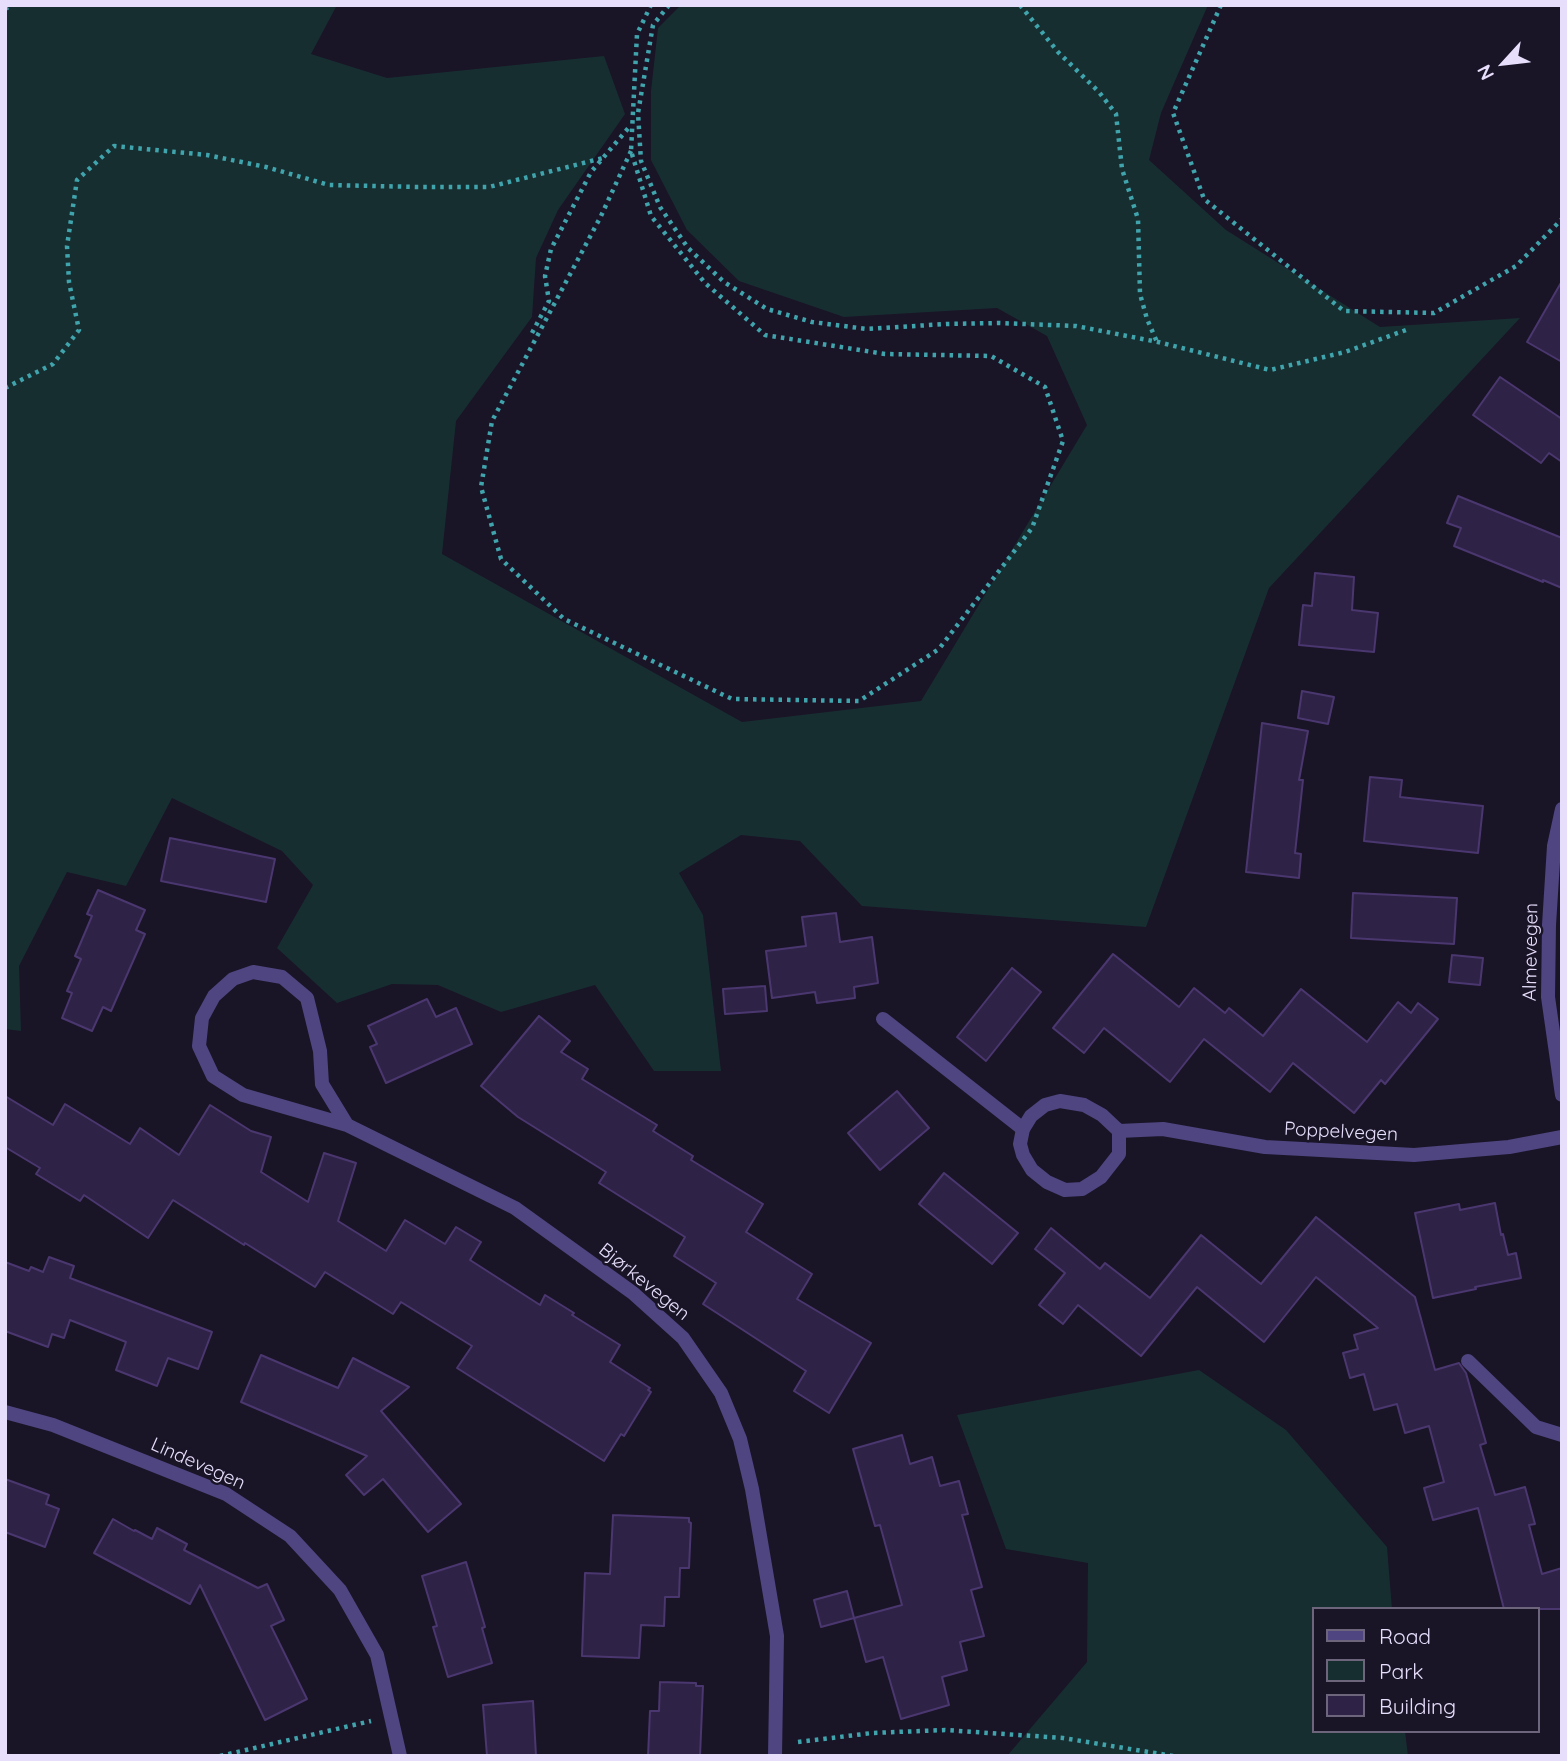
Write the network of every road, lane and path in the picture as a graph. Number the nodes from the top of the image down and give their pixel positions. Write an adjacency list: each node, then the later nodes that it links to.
1 (12, 5): 6 (path)
2 (651, 5): 8 (path)
3 (669, 5): 7 (path)
4 (1020, 5): 14 (path)
5 (1221, 5): 11 (path)
6 (5, 9)
7 (639, 117): 8 (path); 14 (path)
8 (632, 124): 9 (path); 10 (path)
9 (631, 151): 9 (path)
10 (603, 158): 13 (path); 15 (path)
11 (1562, 219)
12 (1406, 330): 14 (path)
13 (532, 333)
14 (1158, 342)
15 (5, 388)
16 (1562, 809): 18 (street, Almevegen)
17 (883, 1019): 20 (street)
18 (1562, 1095)
19 (347, 1125): 19 (street, Bjørkevegen); 27 (street, Bjørkevegen)
20 (1023, 1129): 21 (street); 21 (street)
21 (1119, 1131): 22 (street, Poppelvegen)
22 (1562, 1137)
23 (1468, 1361): 25 (street)
24 (5, 1412): 26 (street, Lindevegen)
25 (1562, 1435)
26 (392, 1717): 28 (path); 29 (street, Lindevegen)
27 (775, 1751): 30 (path)
28 (220, 1756)
29 (400, 1756)
30 (1173, 1756)

